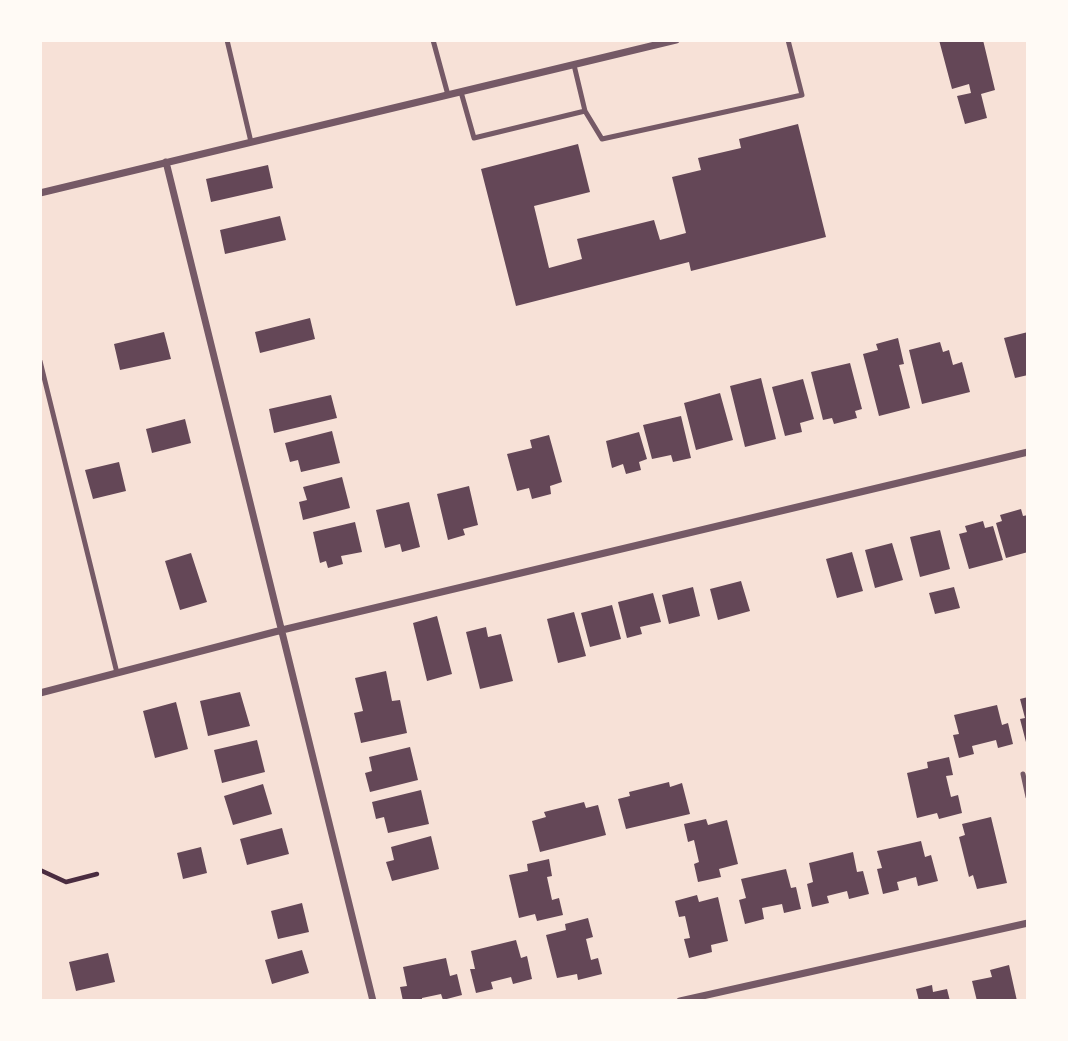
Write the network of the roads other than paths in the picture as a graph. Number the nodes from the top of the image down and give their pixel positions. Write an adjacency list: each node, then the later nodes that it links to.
1 (227, 40): 9 (lane)
2 (433, 40): 7 (lane)
3 (676, 40): 5 (street)
4 (788, 40): 8 (lane)
5 (574, 65): 6 (street); 8 (lane)
6 (461, 92): 7 (street); 8 (lane)
7 (448, 95): 9 (street)
8 (585, 111)
9 (251, 142): 10 (street)
10 (166, 163): 11 (street); 14 (street)
11 (40, 193)
12 (40, 361): 15 (lane)
13 (1028, 452): 14 (street)
14 (282, 631): 15 (street); 21 (street)
15 (117, 673): 16 (street)
16 (40, 693)
17 (1023, 774): 18 (lane)
18 (1028, 797)
19 (1028, 923): 20 (street)
20 (718, 991): 22 (street); 23 (street)
21 (373, 1001)
22 (680, 1001)
23 (721, 1001)

